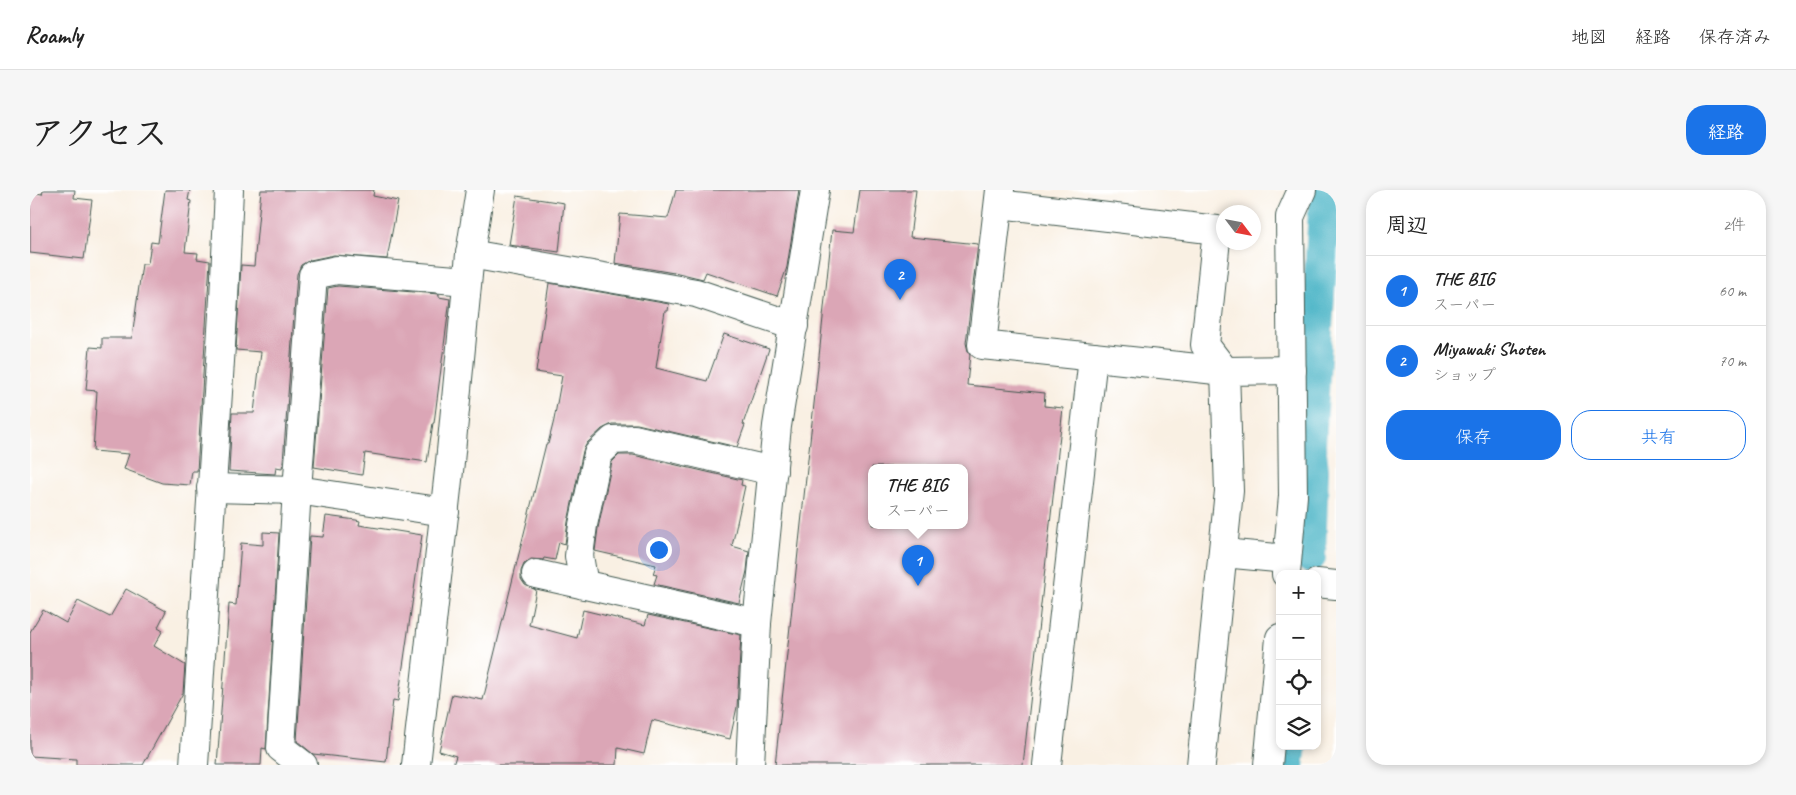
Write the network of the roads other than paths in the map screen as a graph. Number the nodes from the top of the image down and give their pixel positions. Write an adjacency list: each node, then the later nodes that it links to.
1 (229, 190): 13 (street)
2 (480, 190): 6 (street)
3 (814, 190): 8 (street)
4 (1302, 190): 10 (street)
5 (999, 197): 9 (street); 11 (street)
6 (470, 254): 7 (street); 8 (street)
7 (467, 281): 14 (street); 15 (street)
8 (794, 326): 12 (street)
9 (1093, 357): 11 (street); 28 (street)
10 (1292, 370): 11 (street); 17 (street)
11 (1225, 372): 16 (street)
12 (772, 471): 20 (street); 22 (street)
13 (211, 488): 14 (street); 24 (street)
14 (297, 490): 15 (street); 25 (street)
15 (444, 512): 26 (street)
16 (1223, 553): 17 (street); 29 (street)
17 (1287, 566)
18 (536, 574): 20 (street)
19 (1321, 583): 21 (street)
20 (584, 585): 22 (street)
21 (1336, 585)
22 (757, 624): 27 (street)
23 (1278, 660): 30 (street)
24 (194, 765)
25 (303, 765)
26 (416, 765)
27 (750, 765)
28 (1047, 765)
29 (1201, 765)
30 (1268, 765)

